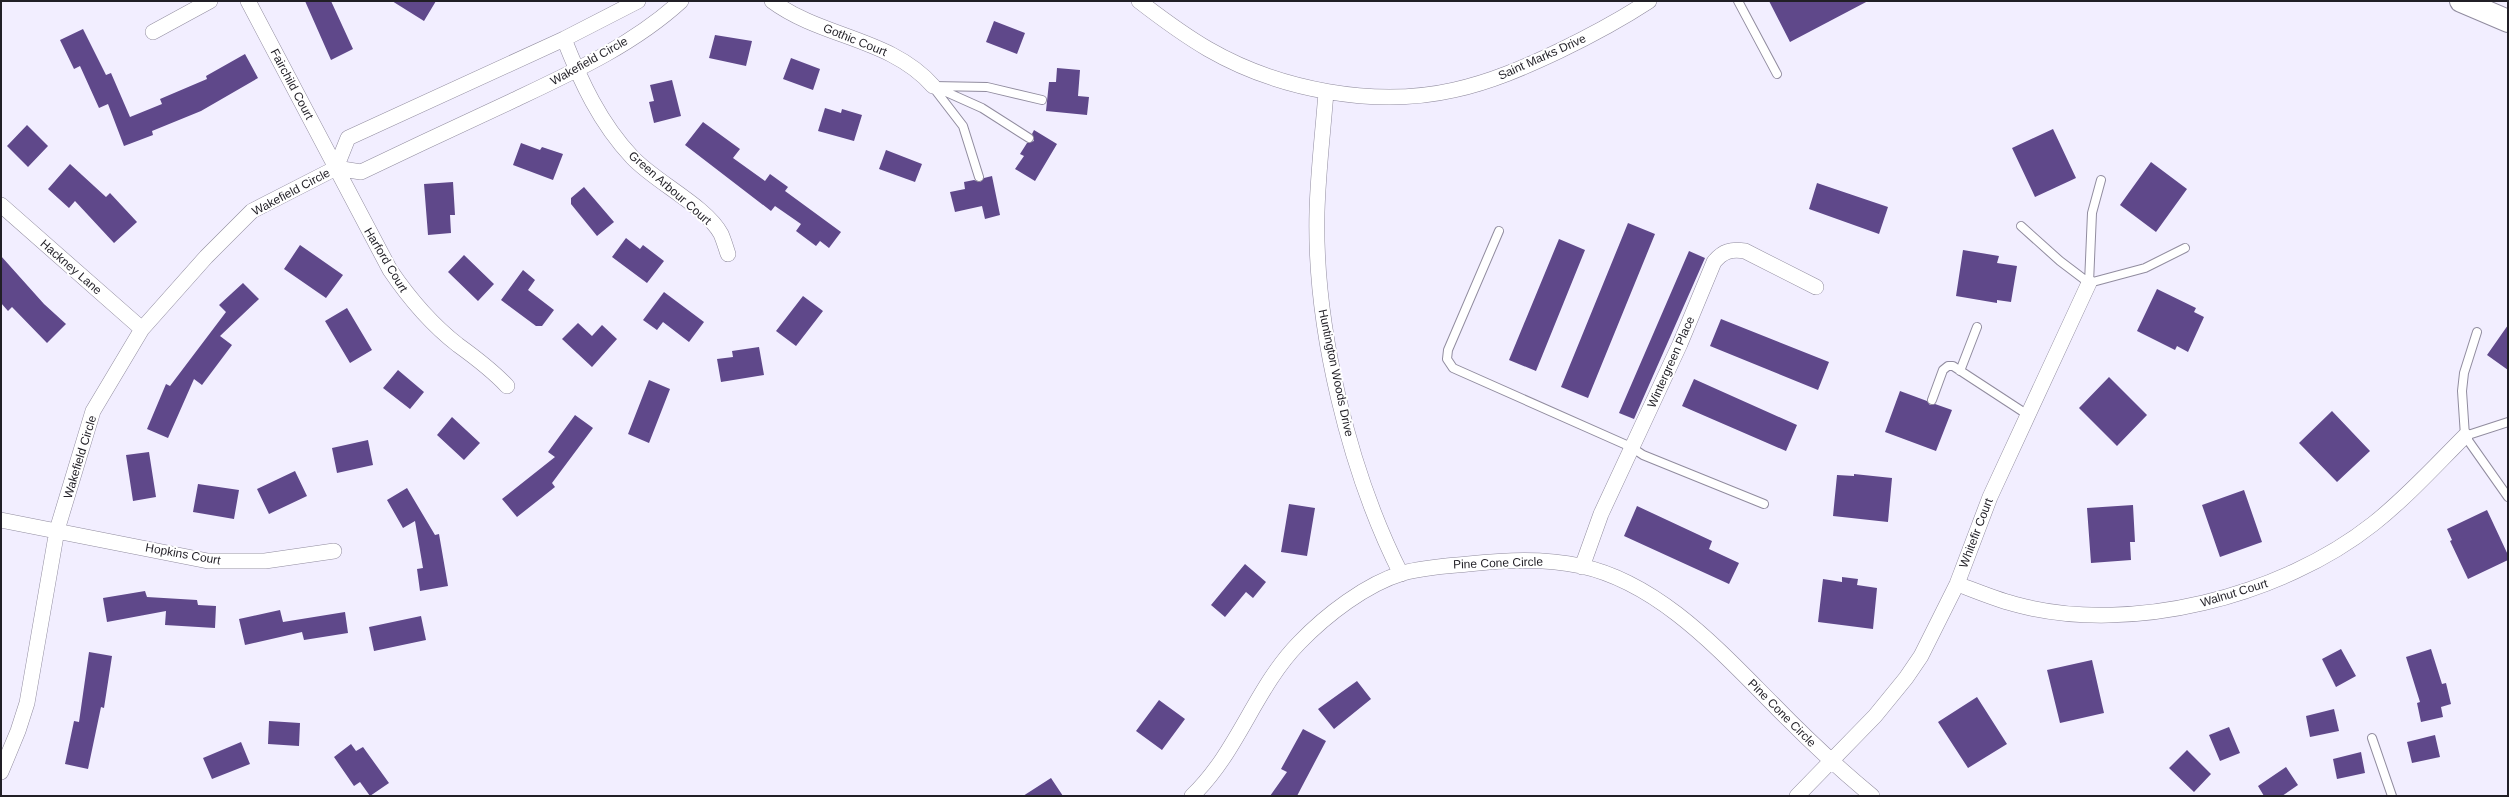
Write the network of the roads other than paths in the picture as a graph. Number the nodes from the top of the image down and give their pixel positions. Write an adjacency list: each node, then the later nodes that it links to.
1 (210, 1): 11 (street)
2 (248, 1): 19 (street, Fairchild Court)
3 (638, 1): 12 (street, Wakefield Circle)
4 (681, 1): 13 (street, Wakefield Circle)
5 (772, 1): 15 (street, Gothic Court)
6 (1139, 1): 16 (street, Saint Marks Drive)
7 (1649, 1): 16 (street, Saint Marks Drive)
8 (1738, 1): 14 (lane)
9 (2461, 1): 10 (main road)
10 (2508, 21)
11 (153, 32)
12 (564, 39): 13 (street, Green Arbour Court); 19 (street, Wakefield Circle)
13 (577, 71): 19 (street, Wakefield Circle); 26 (street, Green Arbour Court)
14 (1777, 74)
15 (933, 86): 17 (lane); 18 (lane); 20 (lane)
16 (1326, 92): 45 (street, Huntington Woods Drive)
17 (1042, 100)
18 (1029, 138)
19 (336, 168): 30 (street, Wakefield Circle); 33 (street, Harford Court)
20 (979, 177)
21 (2101, 180): 27 (lane)
22 (2, 209): 30 (street, Hackney Lane)
23 (2021, 226): 27 (lane)
24 (1499, 231): 38 (lane)
25 (2186, 248): 27 (lane)
26 (728, 254)
27 (2089, 283): 35 (street, Whitefir Court)
28 (1816, 287): 38 (street, Wintergreen Place)
29 (1977, 327): 32 (lane)
30 (142, 328): 42 (street, Wakefield Circle)
31 (2477, 332): 37 (lane)
32 (1960, 371): 34 (lane); 35 (lane)
33 (507, 386)
34 (1932, 400)
35 (2028, 415): 46 (street, Whitefir Court)
36 (2508, 422): 37 (lane)
37 (2465, 436): 39 (lane); 46 (street, Walnut Court)
38 (1631, 447): 40 (lane); 44 (street, Wintergreen Place)
39 (2508, 497)
40 (1764, 504)
41 (1, 520): 42 (street)
42 (57, 530): 43 (street, Hopkins Court); 49 (street, Wakefield Circle)
43 (334, 551)
44 (1582, 566): 45 (street, Pine Cone Circle); 48 (street, Pine Cone Circle)
45 (1401, 574): 50 (street, Pine Cone Circle)
46 (1957, 584): 48 (street, Whitefir Court)
47 (2372, 738): 53 (lane)
48 (1830, 761): 51 (street, Whitefir Court); 52 (street, Pine Cone Circle)
49 (1, 772)
50 (1192, 796)
51 (1797, 796)
52 (1872, 796)
53 (2392, 796)

